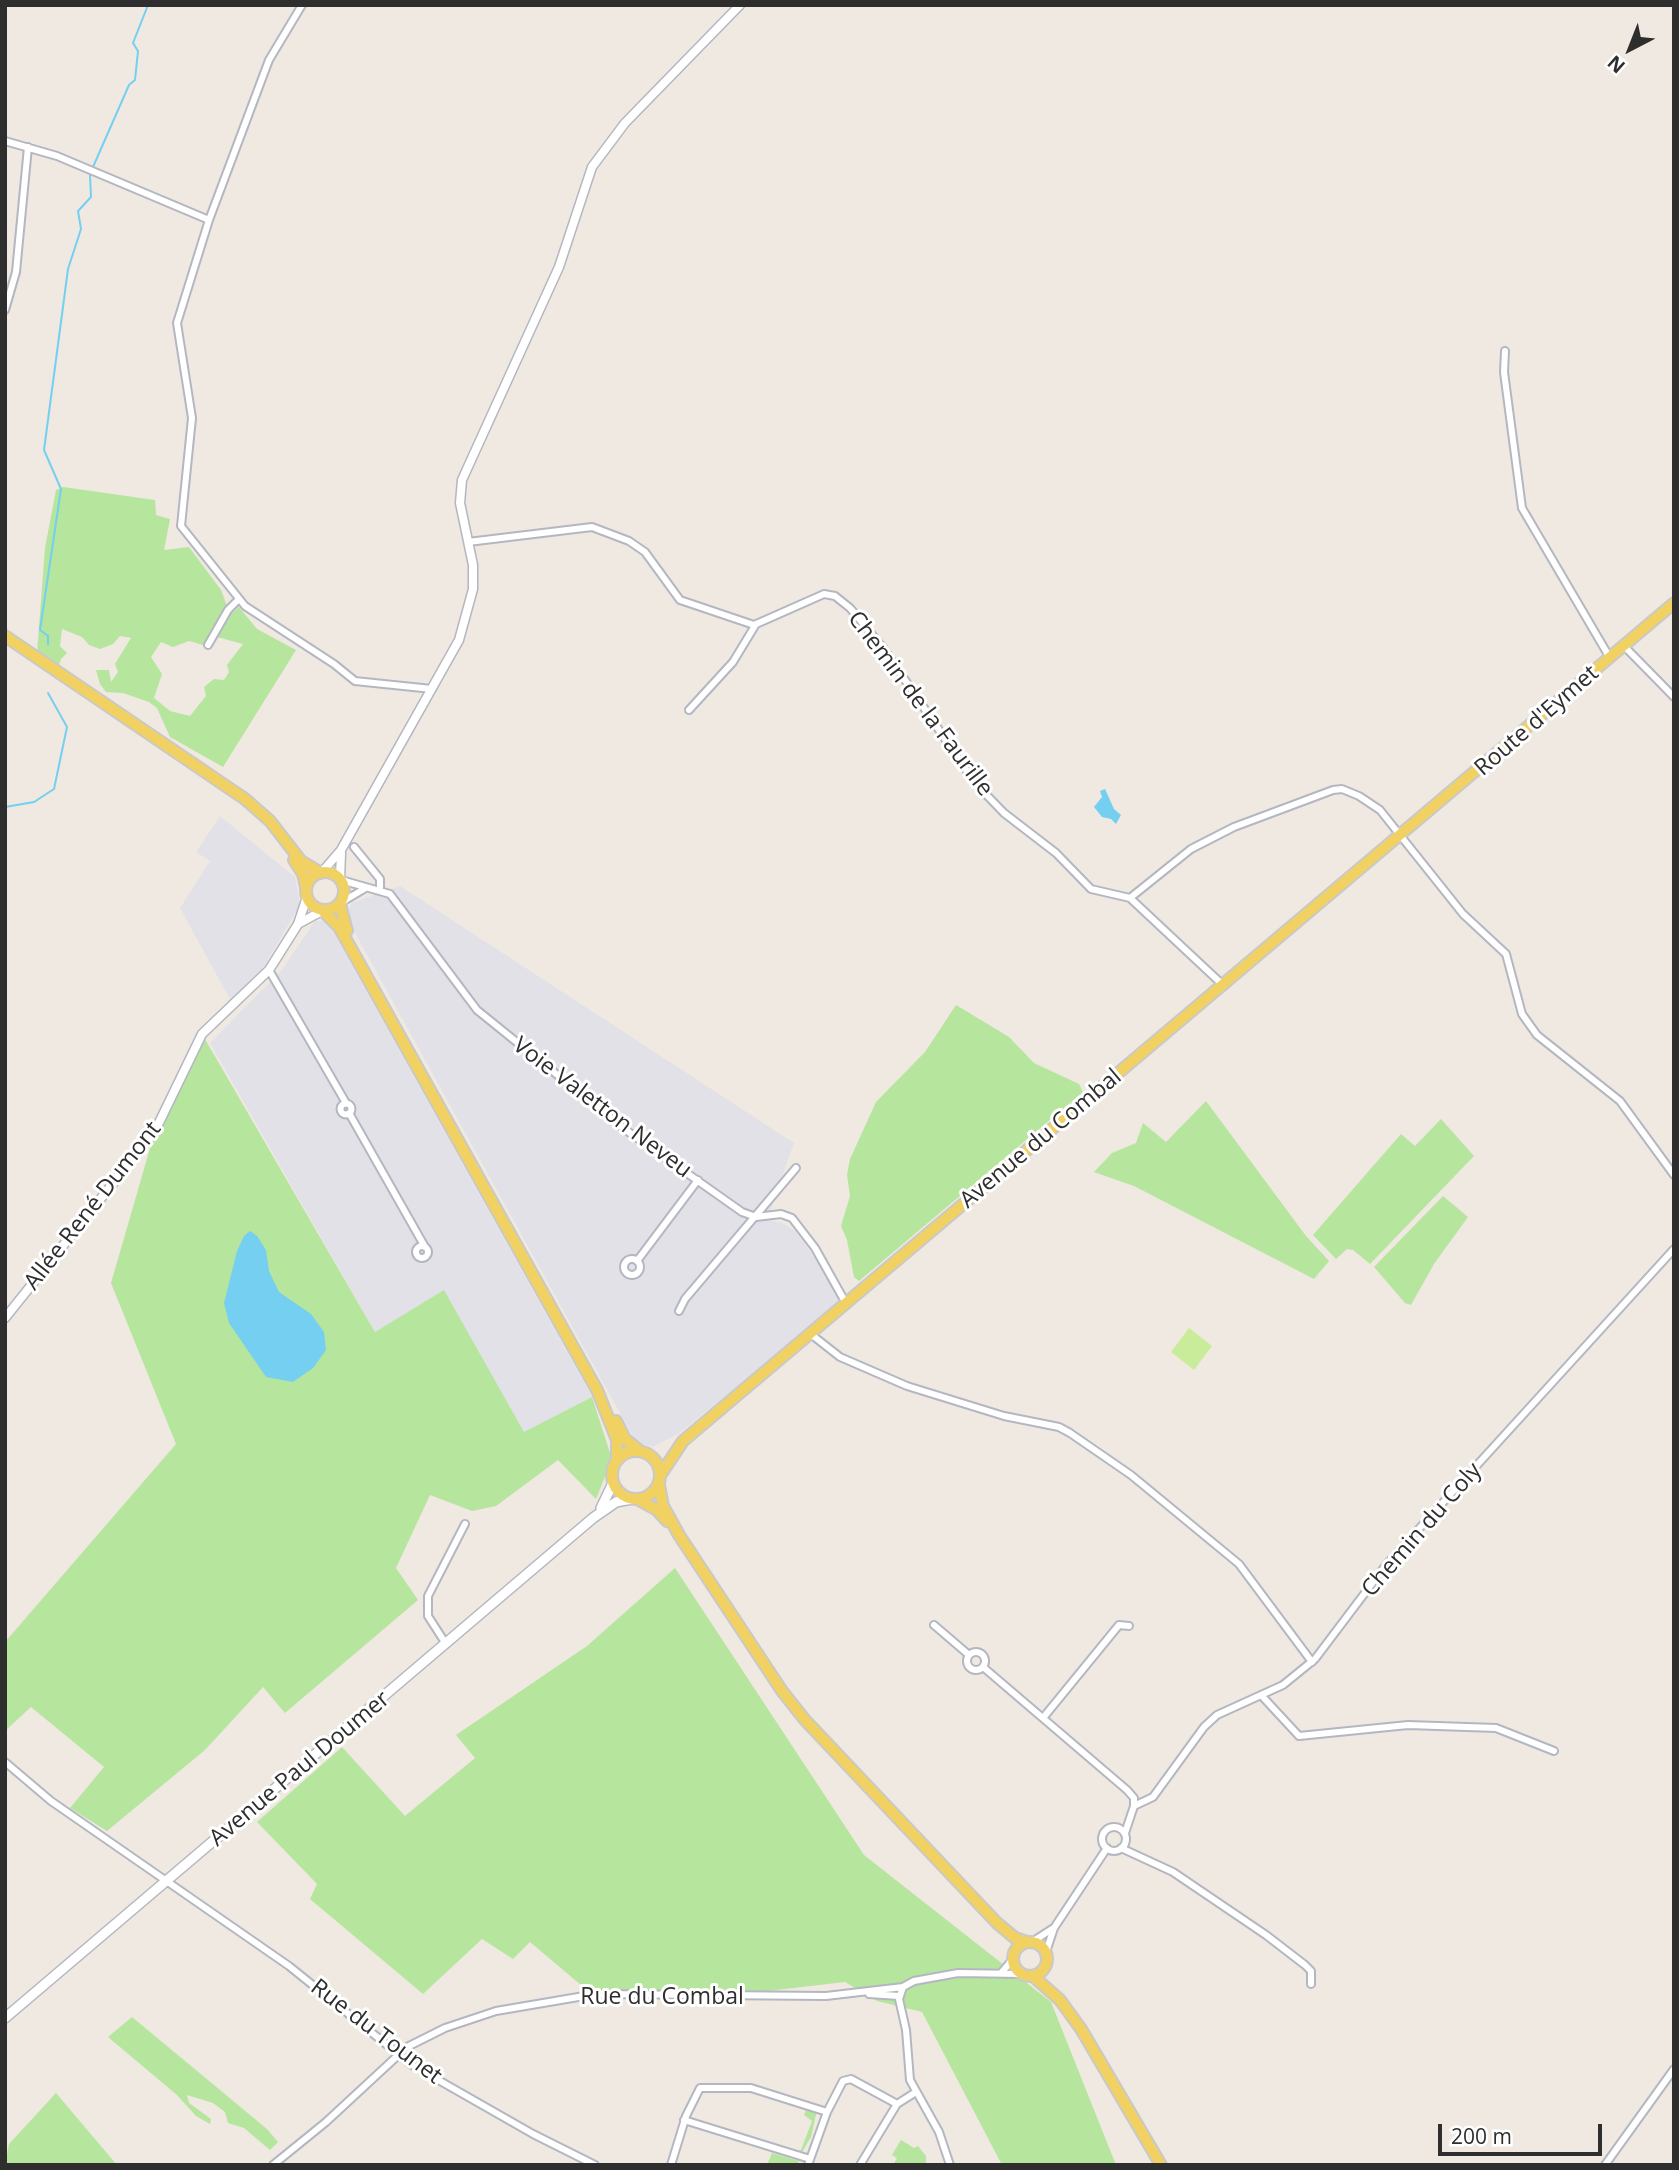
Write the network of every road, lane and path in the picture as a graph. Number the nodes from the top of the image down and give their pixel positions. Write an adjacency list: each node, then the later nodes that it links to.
1 (302, 5): 5 (street)
2 (740, 5): 8 (street)
3 (5, 141): 4 (street)
4 (28, 147): 5 (street); 6 (street)
5 (209, 220): 9 (street)
6 (5, 310)
7 (1505, 351): 15 (street)
8 (468, 542): 11 (street); 16 (street)
9 (239, 599): 13 (street); 16 (street)
10 (1674, 604): 14 (main road, Route d'Eymet)
11 (756, 624): 18 (street); 27 (street, Chemin de la Faurille)
12 (5, 639): 22 (main road); 26 (main road)
13 (208, 645)
14 (1624, 646): 15 (main road, Route d'Eymet); 17 (street)
15 (1610, 658): 19 (main road, Route d'Eymet)
16 (432, 689): 21 (street)
17 (1674, 697)
18 (689, 710)
19 (1400, 837): 27 (street); 32 (main road, Avenue du Combal); 34 (street)
20 (355, 847): 25 (street, Voie Valetton Neveu)
21 (341, 850): 22 (street); 23 (street)
22 (321, 872): 23 (main road); 26 (main road)
23 (340, 880): 24 (street); 28 (main road)
24 (363, 889): 25 (street); 28 (street)
25 (380, 890): 35 (street, Voie Valetton Neveu)
26 (307, 892): 29 (main road); 30 (street, Allée René Dumont)
27 (1130, 898): 32 (street, Chemin de la Faurille)
28 (341, 903): 29 (main road); 45 (main road)
29 (323, 911): 30 (street); 46 (main road)
30 (298, 924): 31 (street, Allée René Dumont)
31 (270, 970): 37 (street); 42 (street, Allée René Dumont)
32 (1224, 986): 43 (main road, Avenue du Combal)
33 (796, 1168): 36 (street)
34 (1674, 1175)
35 (698, 1180): 36 (street, Voie Valetton Neveu); 39 (street)
36 (756, 1217): 40 (street, Voie Valetton Neveu); 41 (street)
37 (425, 1247)
38 (1674, 1250): 57 (street, Chemin du Coly)
39 (637, 1261)
40 (842, 1295)
41 (679, 1311)
42 (5, 1318)
43 (812, 1335): 44 (main road, Avenue du Combal); 57 (street)
44 (683, 1441): 45 (main road); 47 (main road)
45 (643, 1452): 46 (main road); 47 (main road)
46 (617, 1460): 48 (main road)
47 (660, 1480): 49 (main road); 52 (main road)
48 (613, 1483): 49 (main road); 50 (main road)
49 (635, 1500): 50 (main road); 52 (main road)
50 (593, 1518): 55 (main road, Avenue Paul Doumer)
51 (465, 1524): 55 (street)
52 (679, 1535): 71 (main road)
53 (934, 1625): 56 (street)
54 (1129, 1626): 60 (street)
55 (446, 1644): 70 (main road, Avenue Paul Doumer)
56 (969, 1655): 58 (street); 58 (street)
57 (1312, 1662): 59 (street, Chemin du Coly)
58 (983, 1667): 60 (street)
59 (1261, 1695): 61 (street); 63 (street, Chemin du Coly)
60 (1043, 1718): 63 (street)
61 (1554, 1751)
62 (5, 1762): 70 (street, Rue du Tounet)
63 (1134, 1806): 64 (street, Chemin du Coly)
64 (1129, 1817): 65 (street); 66 (street, Chemin du Coly)
65 (1115, 1827): 66 (street); 67 (street)
66 (1125, 1836): 68 (street, Chemin du Coly); 69 (street)
67 (1107, 1848): 68 (street); 72 (street)
68 (1121, 1849): 69 (street)
69 (1143, 1856): 80 (street)
70 (167, 1882): 85 (main road, Avenue Paul Doumer); 86 (street, Rue du Tounet)
71 (997, 1923): 73 (main road); 75 (main road)
72 (1054, 1928): 73 (street); 74 (street)
73 (1030, 1942): 74 (main road); 75 (main road)
74 (1046, 1952): 76 (main road)
75 (1013, 1956): 77 (street); 78 (main road)
76 (1046, 1966): 79 (main road); 84 (main road)
77 (1000, 1973): 78 (street, Rue du Combal); 81 (street, Rue du Combal)
78 (1021, 1974): 79 (main road)
79 (1033, 1976): 84 (main road)
80 (1311, 1984)
81 (903, 1987): 82 (street, Rue du Combal); 83 (street)
82 (853, 1994): 83 (street, Rue du Combal); 86 (street, Rue du Combal)
83 (899, 1996): 88 (street)
84 (1060, 2000): 98 (main road)
85 (5, 2018)
86 (398, 2054): 93 (street, Rue du Combal); 94 (street, Rue du Tounet)
87 (1674, 2069): 99 (street)
88 (916, 2092): 89 (street); 97 (street)
89 (897, 2104): 90 (street); 96 (street)
90 (827, 2112): 91 (street); 92 (street)
91 (684, 2120): 92 (street); 95 (street)
92 (809, 2162)
93 (273, 2165)
94 (595, 2165)
95 (672, 2165)
96 (860, 2165)
97 (950, 2165)
98 (1161, 2165)
99 (1605, 2165)

